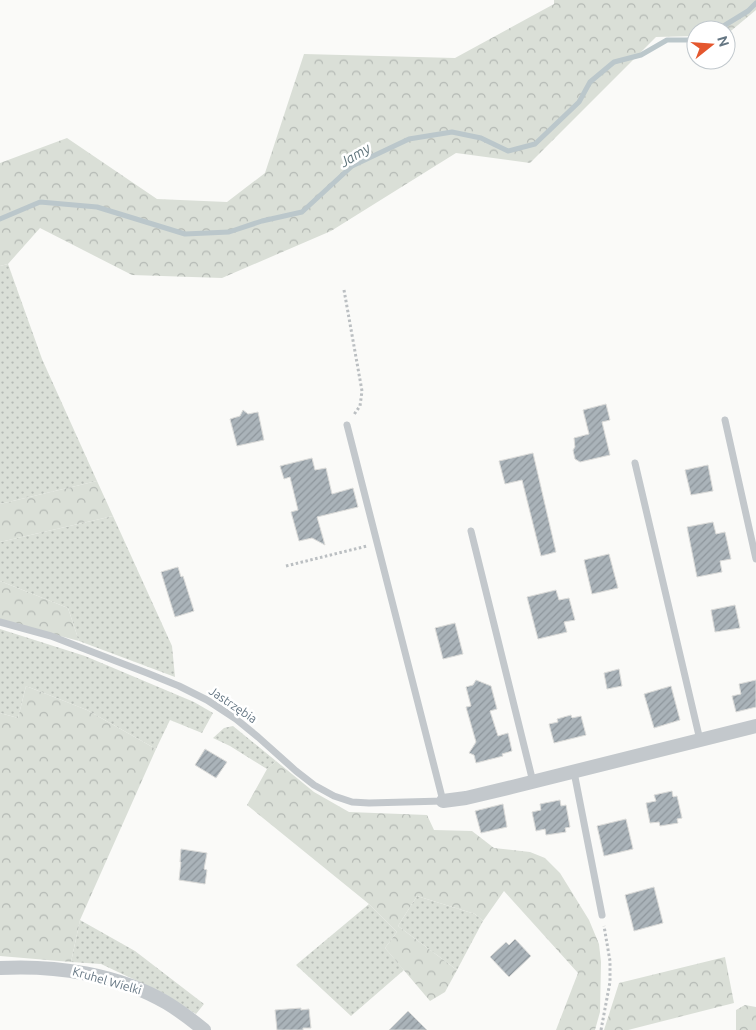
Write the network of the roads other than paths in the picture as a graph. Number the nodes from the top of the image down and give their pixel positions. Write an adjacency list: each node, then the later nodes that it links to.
1 (725, 420): 5 (lane)
2 (347, 425): 11 (lane)
3 (635, 464): 8 (lane)
4 (471, 531): 10 (lane)
5 (756, 559)
6 (0, 622): 11 (lane, Jastrzębia)
7 (756, 726): 8 (street)
8 (700, 740): 9 (street)
9 (574, 772): 10 (street); 12 (lane)
10 (533, 782): 11 (street)
11 (443, 801)
12 (602, 915)
13 (0, 968): 14 (street, Kruhel Wielki)
14 (204, 1030)

